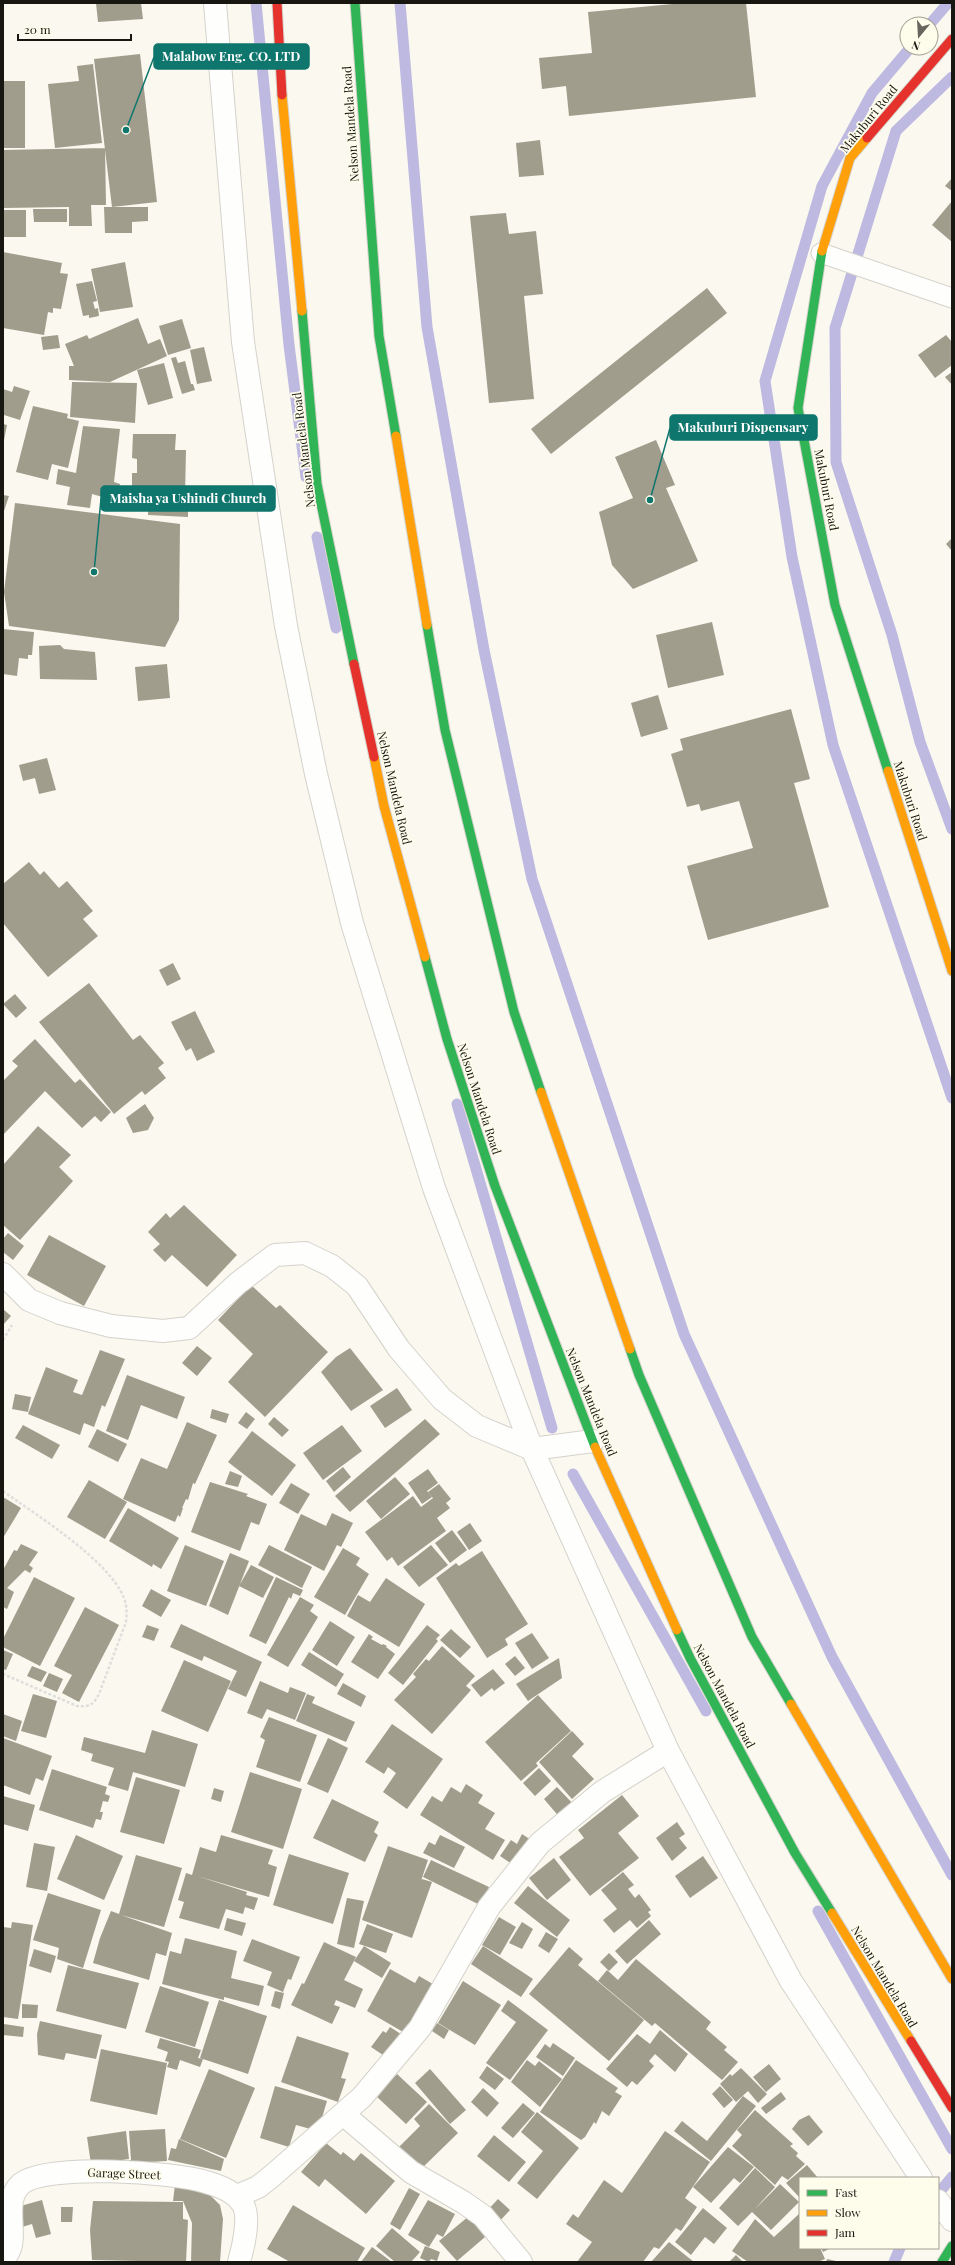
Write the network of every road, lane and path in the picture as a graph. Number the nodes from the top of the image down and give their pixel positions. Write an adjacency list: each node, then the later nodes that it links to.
1 (215, 3): 10 (street)
2 (277, 3): 9 (main road, Nelson Mandela Road)
3 (354, 3): 14 (main road, Nelson Mandela Road)
4 (952, 39): 5 (main road, Makuburi Road)
5 (821, 253): 6 (lane); 7 (main road, Makuburi Road)
6 (952, 298)
7 (952, 970)
8 (3, 1274): 10 (street)
9 (593, 1441): 10 (street); 15 (main road, Nelson Mandela Road)
10 (532, 1449): 13 (street)
11 (3, 1491): 12 (path)
12 (3, 1674)
13 (668, 1751): 16 (street); 17 (street)
14 (952, 1979)
15 (952, 2108)
16 (343, 2114): 18 (street); 24 (street)
17 (920, 2177)
18 (237, 2196): 22 (street, Garage Street); 23 (street)
19 (939, 2202): 20 (street)
20 (952, 2220)
21 (952, 2246): 25 (main road)
22 (3, 2261)
23 (239, 2262)
24 (521, 2262)
25 (942, 2262)

